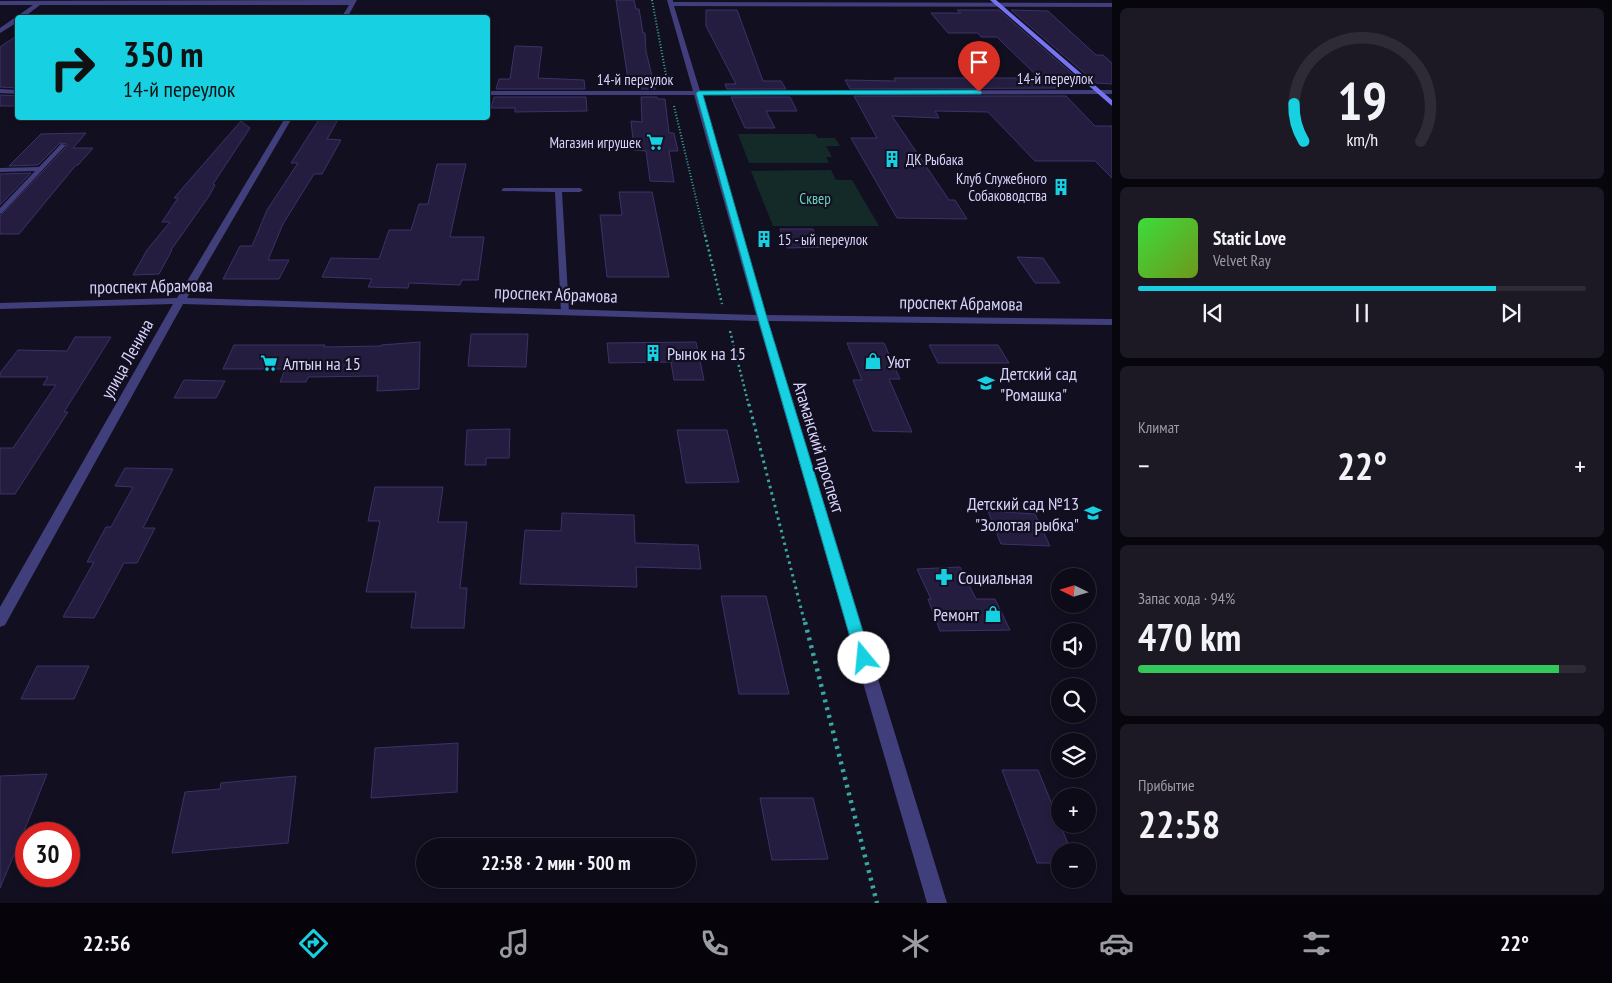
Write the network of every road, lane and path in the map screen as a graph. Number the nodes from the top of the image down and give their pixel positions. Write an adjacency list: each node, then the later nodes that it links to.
1 (652, 0): 17 (path)
2 (42, 2): 3 (street); 6 (street); 8 (street)
3 (353, 2): 9 (street)
4 (671, 2): 5 (street); 18 (street, Атаманский проспект)
5 (996, 2): 7 (street); 14 (main road)
6 (0, 3)
7 (1112, 5)
8 (22, 15)
9 (346, 15)
10 (15, 20): 11 (street)
11 (0, 31)
12 (0, 92): 13 (street)
13 (15, 92)
14 (1099, 92): 15 (street, 14-й переулок); 18 (street, 14-й переулок); 19 (main road)
15 (1112, 92)
16 (490, 93): 17 (street, 14-й переулок)
17 (670, 93): 18 (street, 14-й переулок); 31 (path)
18 (699, 93): 32 (street, Атаманский проспект)
19 (1112, 104)
20 (287, 120): 28 (street, улица Ленина)
21 (63, 144): 22 (lane)
22 (40, 169): 23 (lane); 27 (lane)
23 (0, 170)
24 (504, 190): 25 (lane)
25 (558, 190): 26 (lane); 30 (lane)
26 (580, 190)
27 (2, 209)
28 (180, 301): 29 (street, проспект Абрамова); 30 (street, проспект Абрамова); 34 (street, улица Ленина)
29 (0, 306)
30 (565, 312): 31 (street, проспект Абрамова)
31 (726, 317): 32 (street, проспект Абрамова); 35 (path)
32 (762, 318): 33 (street, проспект Абрамова); 36 (street, Атаманский проспект)
33 (1112, 322)
34 (0, 621)
35 (877, 903)
36 (937, 903)

